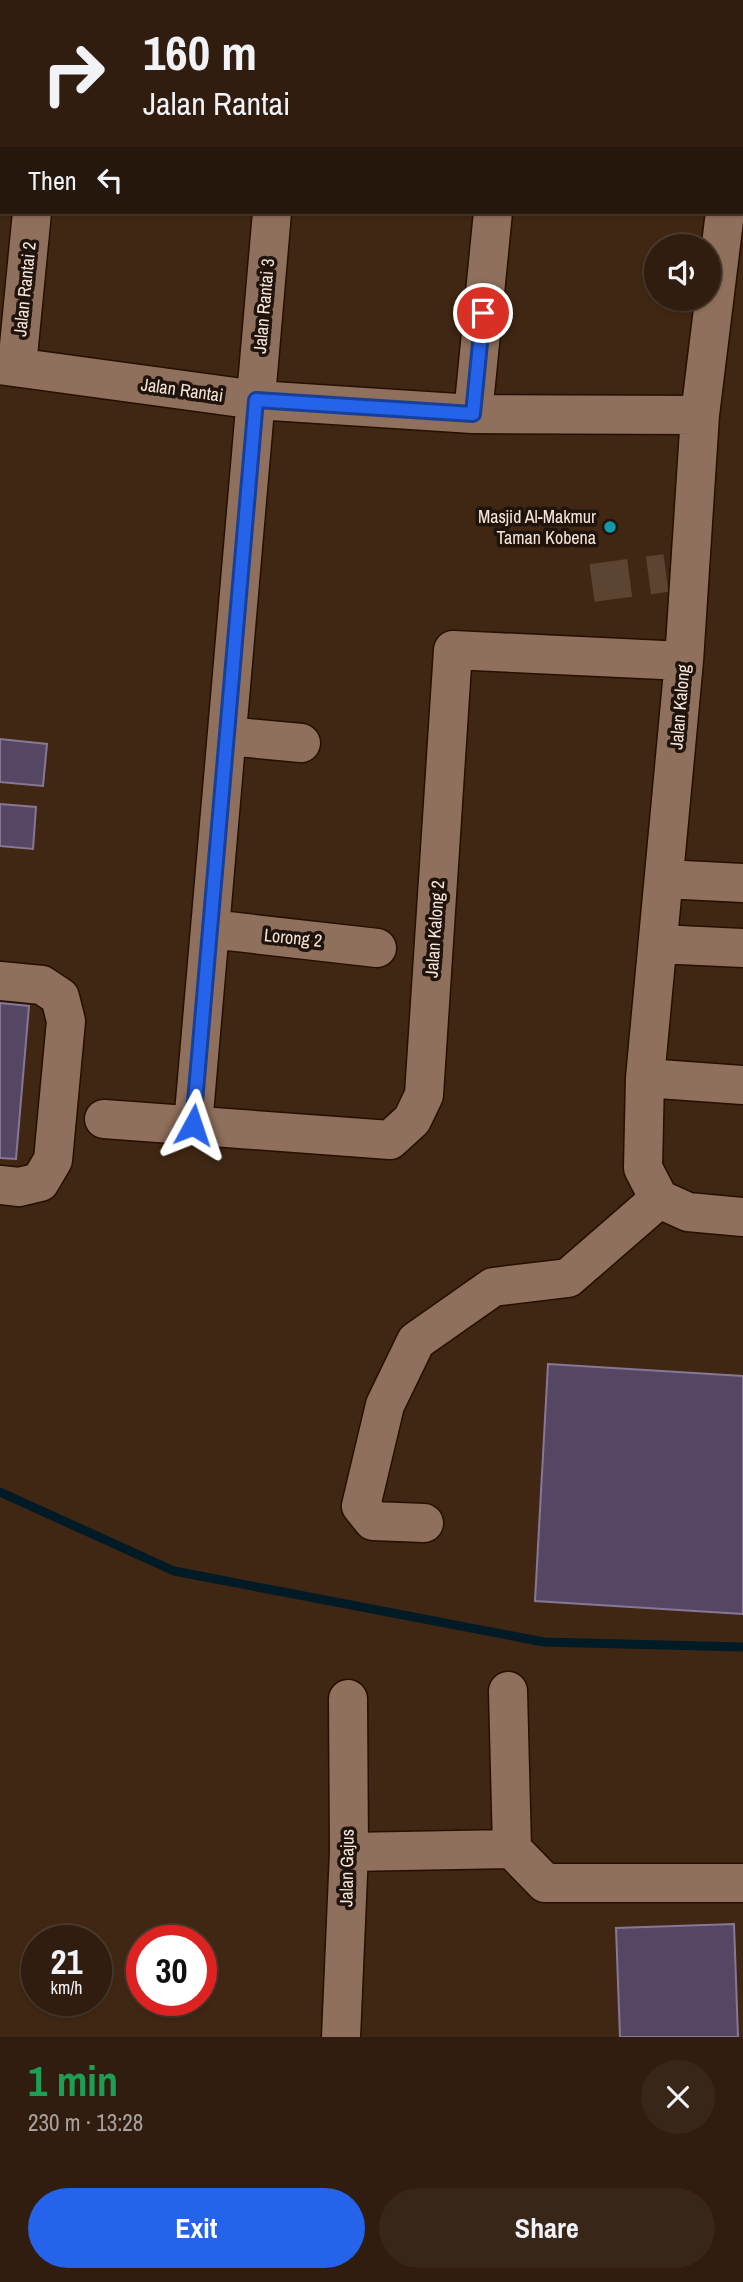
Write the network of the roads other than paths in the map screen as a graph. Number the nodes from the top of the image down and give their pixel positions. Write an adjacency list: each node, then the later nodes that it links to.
1 (32, 214): 5 (street, Jalan Rantai 2)
2 (272, 214): 6 (street, Jalan Rantai 3)
3 (493, 214): 7 (street)
4 (725, 214): 8 (street, Jalan Kalong)
5 (9, 365): 6 (street, Jalan Rantai)
6 (256, 400): 7 (street, Jalan Rantai); 10 (street, Jalan Rantai 3)
7 (473, 414): 8 (street, Jalan Rantai)
8 (700, 415): 9 (street, Jalan Kalong)
9 (684, 661): 12 (street, Jalan Kalong); 22 (street, Jalan Kalong 2)
10 (227, 736): 11 (street); 14 (street, Jalan Rantai 3)
11 (301, 743)
12 (664, 879): 13 (street); 15 (street, Jalan Kalong)
13 (743, 883)
14 (210, 929): 16 (street, Lorong 2); 22 (street, Jalan Rantai 3)
15 (658, 944): 17 (street); 19 (street, Jalan Kalong)
16 (376, 948)
17 (743, 948)
18 (0, 981): 23 (street)
19 (645, 1078): 20 (street); 24 (street, Jalan Kalong)
20 (743, 1084)
21 (104, 1119): 22 (street, Jalan Kalong 2)
22 (193, 1125)
23 (0, 1185)
24 (659, 1199): 25 (street); 26 (street)
25 (743, 1217)
26 (424, 1523)
27 (508, 1691): 29 (street)
28 (348, 1699): 30 (street, Jalan Gajus)
29 (512, 1849): 30 (street); 31 (street)
30 (349, 1852): 32 (street, Jalan Gajus)
31 (743, 1883)
32 (341, 2037)

